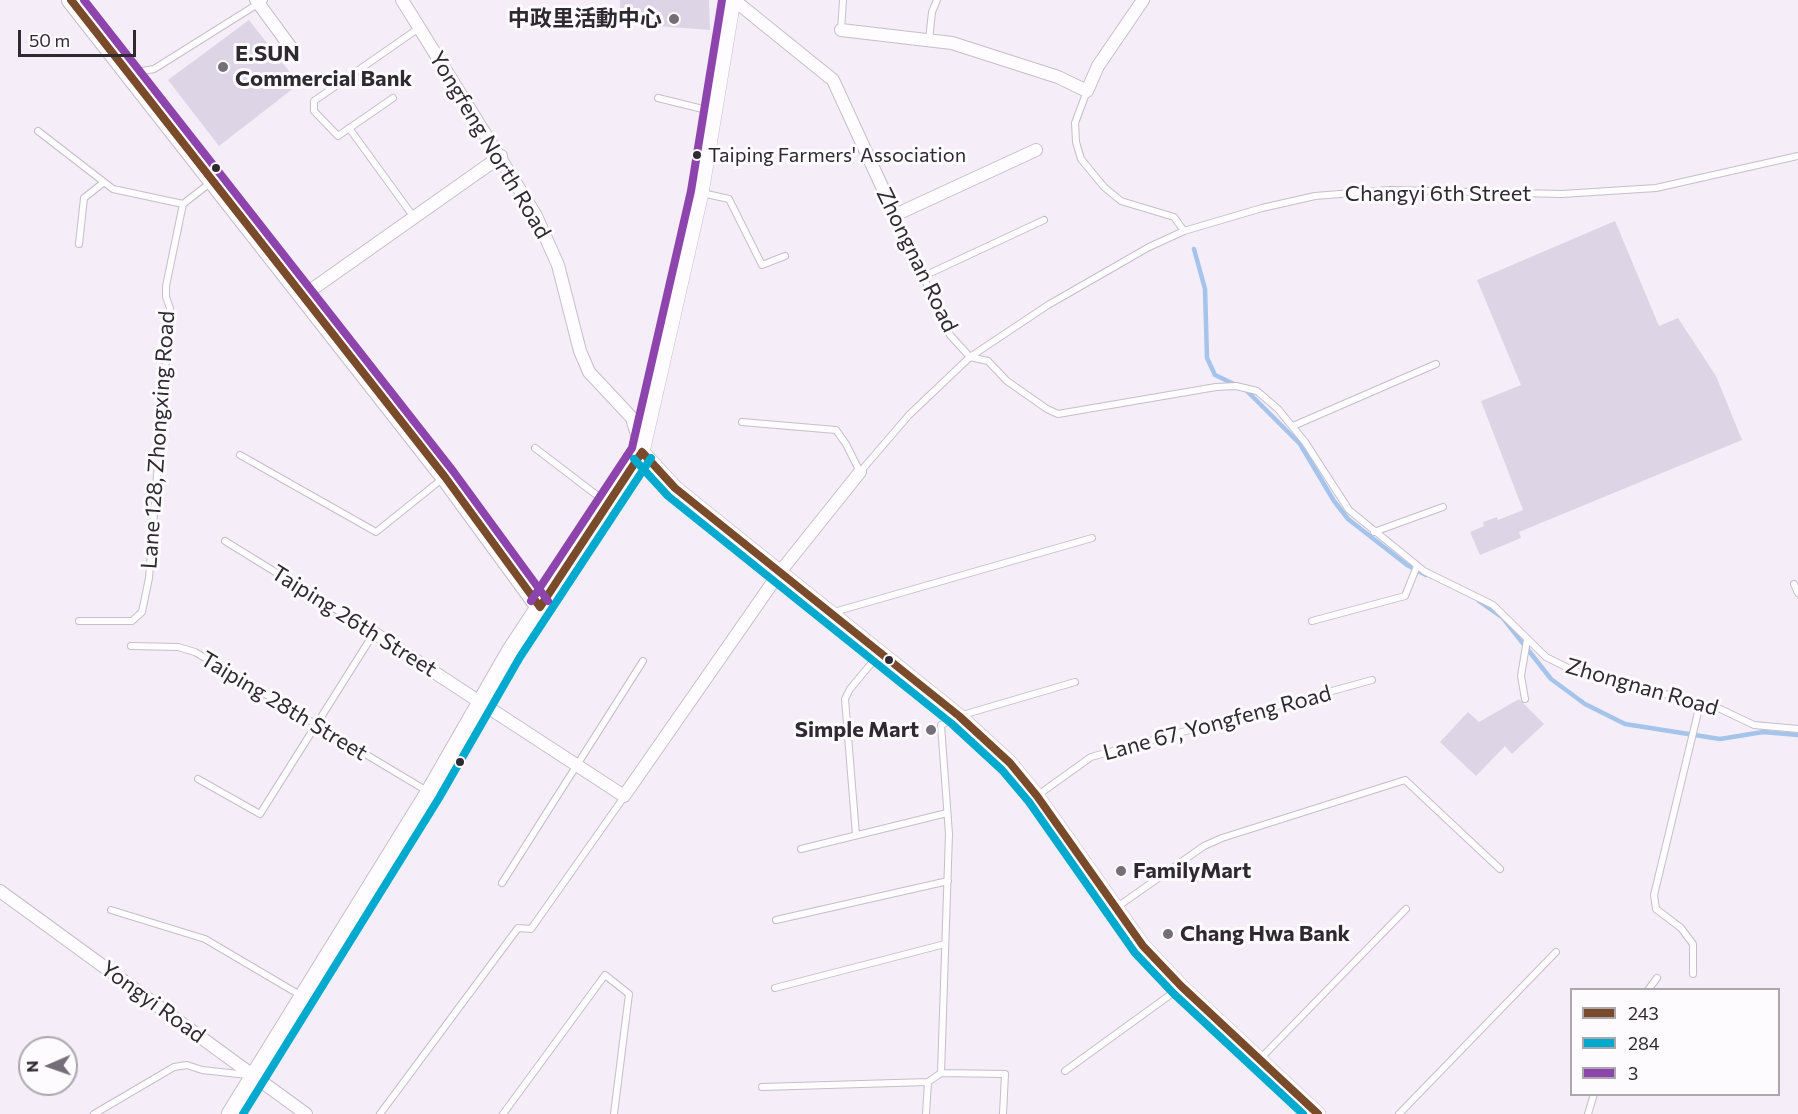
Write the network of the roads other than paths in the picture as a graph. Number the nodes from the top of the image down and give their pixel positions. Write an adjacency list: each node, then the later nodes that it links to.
1 (71, 0): 12 (main road)
2 (402, 0): 8 (street, Yongfeng North Road)
3 (734, 0): 16 (street); 27 (street, Zhongnan Road)
4 (843, 0): 9 (lane)
5 (937, 0): 10 (lane)
6 (1143, 0): 13 (street)
7 (259, 1): 11 (street); 12 (lane)
8 (420, 28): 17 (lane); 20 (street, Yongfeng North Road)
9 (841, 30): 10 (street)
10 (929, 40): 13 (street)
11 (292, 49)
12 (129, 74): 22 (main road)
13 (1087, 91): 29 (lane)
14 (393, 98): 17 (lane)
15 (658, 98): 16 (lane)
16 (716, 112): 24 (street)
17 (349, 128): 26 (lane)
18 (38, 131): 23 (lane)
19 (1036, 150): 27 (street)
20 (501, 156): 26 (street); 39 (street, Yongfeng North Road)
21 (1798, 156): 29 (lane, Changyi 6th Street)
22 (213, 181): 25 (lane); 33 (main road)
23 (103, 183): 25 (lane); 30 (lane)
24 (701, 193): 31 (lane); 39 (street)
25 (183, 204): 54 (lane, Lane 128, Zhongxing Road)
26 (413, 216): 33 (street)
27 (895, 216): 32 (lane, Zhongnan Road)
28 (1044, 220): 32 (lane)
29 (1184, 231): 34 (lane, Changyi 6th Street)
30 (79, 244)
31 (785, 256)
32 (924, 276): 34 (lane, Zhongnan Road)
33 (304, 295): 42 (main road)
34 (970, 357): 37 (lane, Zhongnan Road); 41 (lane, Changyi 6th Street)
35 (1436, 364): 37 (lane)
36 (742, 422): 41 (lane)
37 (1293, 426): 45 (lane, Zhongnan Road)
38 (535, 448): 43 (lane)
39 (642, 452): 43 (street); 49 (street)
40 (240, 455): 42 (lane)
41 (860, 472): 49 (street)
42 (445, 477): 52 (main road)
43 (607, 504): 52 (street)
44 (1443, 507): 45 (lane)
45 (1374, 532): 48 (lane, Zhongnan Road)
46 (1092, 537): 53 (lane)
47 (225, 541): 56 (lane, Taiping 26th Street)
48 (1417, 566): 55 (lane); 57 (lane, Zhongnan Road)
49 (780, 572): 53 (street); 72 (street)
50 (1794, 584): 51 (lane)
51 (1798, 593)
52 (540, 607): 64 (main road)
53 (830, 614): 59 (street)
54 (79, 621)
55 (1311, 621)
56 (374, 633): 64 (street, Taiping 26th Street); 67 (lane)
57 (1527, 640): 63 (lane); 65 (lane, Zhongnan Road)
58 (131, 646): 67 (lane, Taiping 28th Street)
59 (881, 653): 66 (street); 75 (lane)
60 (643, 661): 69 (lane)
61 (1372, 680): 73 (lane, Lane 67, Yongfeng Road)
62 (1076, 682): 66 (lane)
63 (1525, 699)
64 (482, 701): 69 (street, Taiping 26th Street); 71 (main road)
65 (1700, 704): 68 (lane, Zhongnan Road); 87 (lane)
66 (958, 716): 73 (street); 74 (lane)
67 (317, 725): 70 (lane); 71 (lane, Taiping 28th Street)
68 (1798, 729)
69 (577, 766): 72 (street, Taiping 26th Street); 79 (lane)
70 (198, 779)
71 (430, 792): 92 (main road)
72 (624, 796): 103 (lane)
73 (1037, 796): 81 (street)
74 (947, 813): 75 (lane); 78 (lane)
75 (856, 835): 76 (lane)
76 (801, 849)
77 (1500, 869): 81 (lane)
78 (948, 881): 84 (lane); 85 (lane)
79 (502, 883)
80 (0, 891): 96 (street, Yongyi Road)
81 (1116, 907): 89 (street)
82 (1406, 909): 93 (lane)
83 (111, 910): 92 (lane)
84 (776, 920)
85 (945, 944): 90 (lane); 95 (lane)
86 (1556, 952): 109 (lane)
87 (1693, 974)
88 (1657, 978): 91 (lane)
89 (1181, 986): 93 (street); 94 (lane)
90 (775, 987)
91 (1650, 988)
92 (303, 997): 96 (main road)
93 (1260, 1059): 108 (street)
94 (1065, 1071)
95 (941, 1073): 97 (lane); 107 (lane)
96 (254, 1076): 100 (lane); 101 (main road); 102 (street, Yongyi Road)
97 (928, 1082): 98 (lane); 106 (lane)
98 (762, 1087)
99 (1594, 1096): 110 (lane)
100 (94, 1114)
101 (231, 1114)
102 (306, 1114)
103 (380, 1114)
104 (503, 1114): 105 (lane)
105 (614, 1114)
106 (926, 1114)
107 (1003, 1114)
108 (1318, 1114)
109 (1399, 1114)
110 (1588, 1114)

